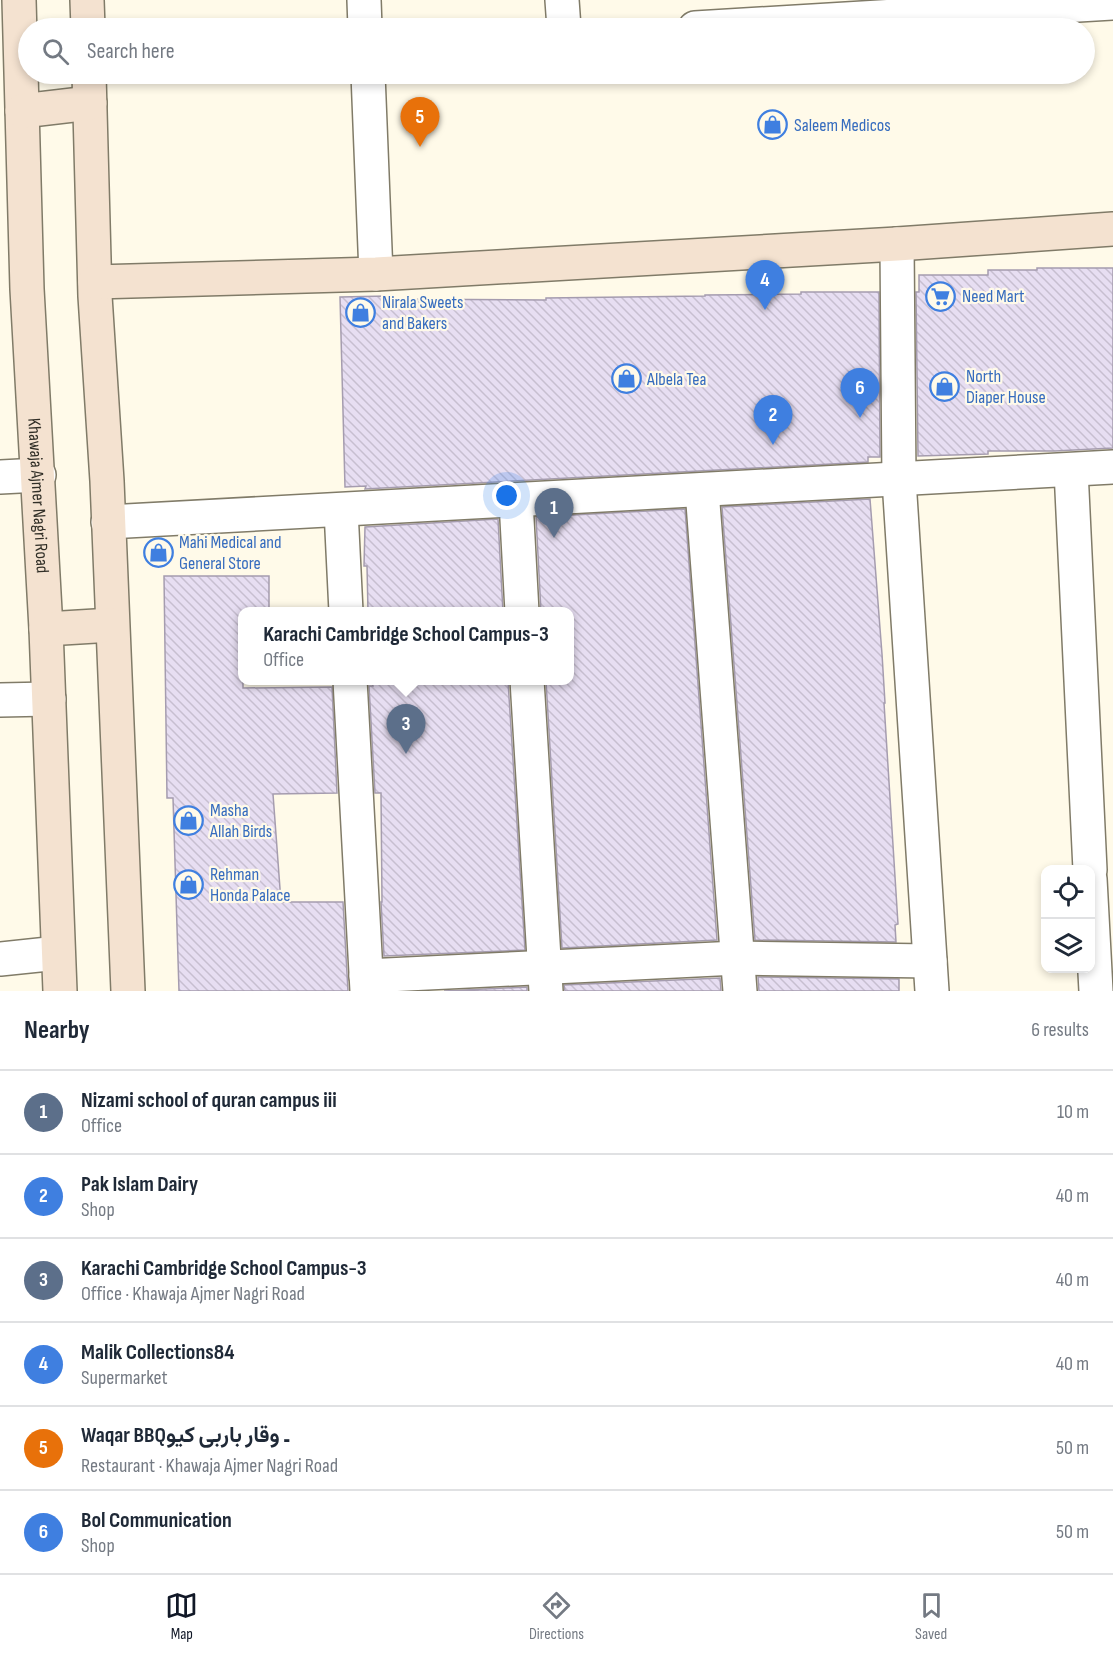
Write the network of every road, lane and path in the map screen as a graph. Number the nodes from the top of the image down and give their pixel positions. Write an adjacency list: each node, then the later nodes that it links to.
1 (19, 0): 8 (street, Khawaja Ajmer Nagri Road)
2 (87, 0): 9 (street)
3 (364, 0): 10 (street)
4 (562, 0): 11 (street)
5 (1113, 3): 6 (street)
6 (927, 7): 7 (street)
7 (742, 13): 12 (street)
8 (19, 18)
9 (88, 18)
10 (365, 18)
11 (563, 18)
12 (726, 18)
13 (21, 84): 16 (street, Khawaja Ajmer Nagri Road)
14 (368, 84): 19 (street)
15 (90, 88): 16 (street); 20 (street)
16 (22, 111): 23 (street, Khawaja Ajmer Nagri Road)
17 (1113, 229): 18 (street)
18 (897, 244): 19 (street); 25 (street)
19 (376, 273): 20 (street)
20 (95, 282): 29 (street)
21 (1113, 467): 22 (street)
22 (1071, 470): 25 (street); 38 (street)
23 (39, 475): 24 (street); 33 (street, Khawaja Ajmer Nagri Road)
24 (0, 477)
25 (900, 480): 26 (street); 43 (street)
26 (702, 490): 27 (street); 41 (street)
27 (516, 501): 28 (street); 31 (street)
28 (341, 510): 29 (street); 30 (street)
29 (108, 522): 32 (street)
30 (346, 607)
31 (522, 607)
32 (112, 625): 33 (street); 47 (street)
33 (46, 629): 36 (street, Khawaja Ajmer Nagri Road)
34 (350, 685): 45 (street)
35 (527, 685): 44 (street)
36 (49, 699): 37 (street); 40 (street, Khawaja Ajmer Nagri Road)
37 (0, 700)
38 (1090, 865)
39 (1092, 919): 49 (street)
40 (58, 953): 42 (street); 46 (street, Khawaja Ajmer Nagri Road)
41 (737, 958): 43 (street); 44 (street); 48 (street)
42 (0, 959)
43 (931, 976)
44 (545, 979): 45 (street)
45 (366, 983)
46 (60, 991)
47 (128, 991)
48 (740, 991)
49 (1096, 991)

